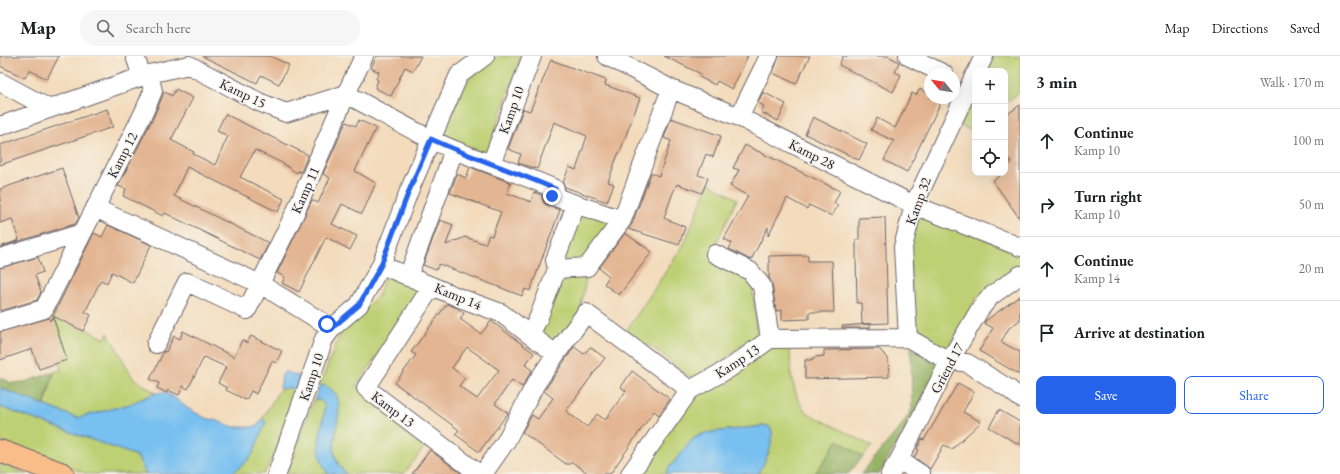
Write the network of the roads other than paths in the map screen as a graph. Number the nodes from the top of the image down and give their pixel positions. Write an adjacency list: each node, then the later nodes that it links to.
1 (135, 56): 10 (street, Kamp 12)
2 (364, 56): 14 (street, Kamp 11)
3 (485, 56): 18 (street, Kamp 10)
4 (532, 56): 20 (street, Kamp 10)
5 (607, 56): 13 (street, Kamp 28)
6 (769, 56): 16 (street)
7 (908, 56): 9 (street)
8 (984, 56): 11 (street, Kamp 32)
9 (932, 68)
10 (146, 75): 14 (street, Kamp 15); 15 (street, Kamp 15); 23 (street, Kamp 12)
11 (969, 78): 22 (street, Kamp 32)
12 (0, 82): 15 (street)
13 (671, 89): 16 (street, Kamp 28); 24 (street)
14 (346, 94): 18 (street); 33 (street, Kamp 11)
15 (48, 108): 17 (street, Kamp 15)
16 (739, 117): 22 (street, Kamp 28)
17 (0, 126)
18 (431, 139): 19 (street); 29 (street, Kamp 10)
19 (454, 150): 20 (street); 32 (street)
20 (491, 164): 21 (street)
21 (576, 205): 24 (street); 30 (street)
22 (914, 205): 26 (street, Kamp 28); 38 (street, Kamp 32)
23 (95, 208): 25 (street, Kamp 12); 33 (street)
24 (622, 220): 30 (street)
25 (82, 233): 28 (street); 35 (street, Kamp 12)
26 (1020, 247)
27 (715, 254): 39 (street, Kamp 13)
28 (0, 258)
29 (381, 265): 32 (street, Kamp 14); 36 (street, Kamp 10)
30 (557, 269): 37 (street)
31 (1020, 275): 42 (street, Griend 17)
32 (408, 277): 34 (street, Kamp 14)
33 (260, 284): 36 (street); 40 (street, Kamp 11)
34 (432, 286): 37 (street, Kamp 14); 49 (street, Kamp 13)
35 (0, 322)
36 (332, 328): 48 (street, Kamp 10)
37 (530, 335): 41 (street, Kamp 14)
38 (908, 338): 39 (street); 42 (street)
39 (770, 339): 43 (street, Kamp 13)
40 (156, 344)
41 (556, 354): 43 (street); 50 (street)
42 (950, 360): 44 (street); 46 (street, Griend 17)
43 (690, 390): 51 (street, Kamp 13)
44 (1020, 398)
45 (0, 451): 47 (main road)
46 (894, 467): 52 (street)
47 (63, 474)
48 (277, 474)
49 (479, 474)
50 (483, 474)
51 (630, 474)
52 (921, 474)

